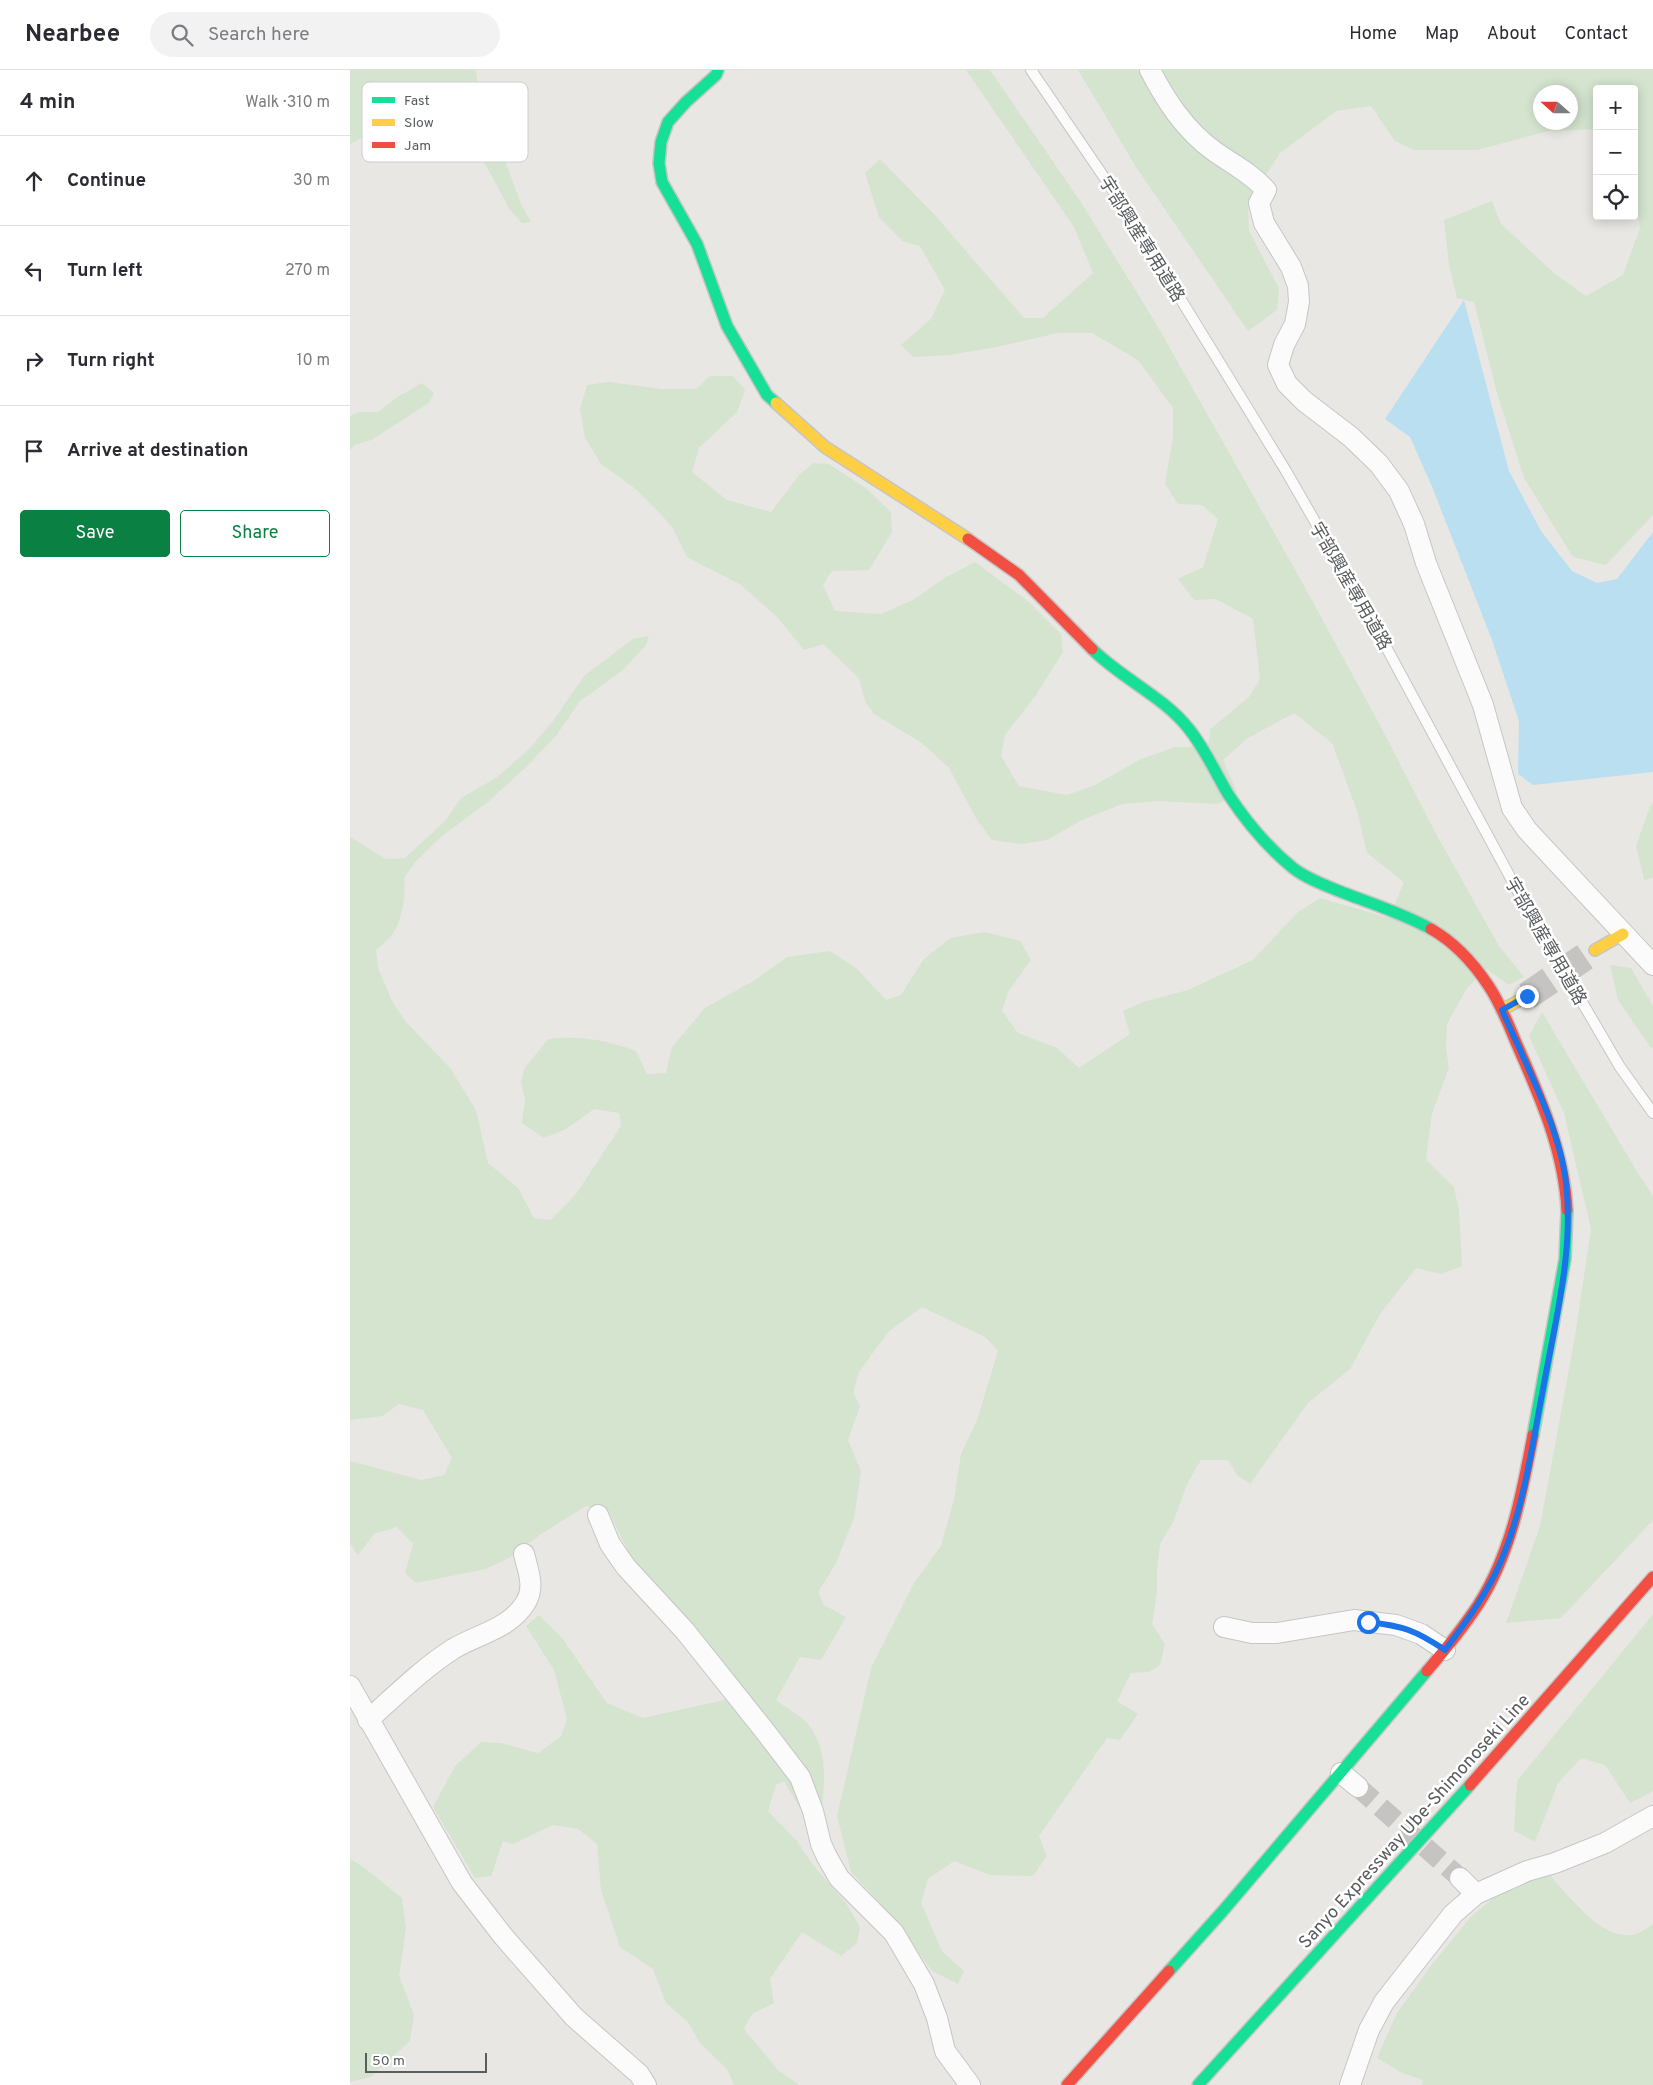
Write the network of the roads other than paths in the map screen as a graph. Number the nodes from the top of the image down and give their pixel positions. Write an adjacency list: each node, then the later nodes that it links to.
1 (718, 70): 8 (main road)
2 (1031, 70): 9 (lane, 宇部興産専用道路)
3 (1150, 70): 4 (street)
4 (1623, 934): 5 (main road); 6 (street)
5 (1595, 950)
6 (1653, 965)
7 (1527, 996): 8 (main road)
8 (1502, 1010): 14 (main road)
9 (1653, 1113)
10 (598, 1515): 23 (street)
11 (524, 1554): 16 (street)
12 (1653, 1577): 25 (main road, Sanyo Expressway Ube-Shimonoseki Line)
13 (1224, 1627): 14 (street)
14 (1445, 1650): 17 (main road)
15 (350, 1686): 16 (street)
16 (368, 1720): 22 (street)
17 (1341, 1773): 18 (street); 24 (main road)
18 (1358, 1787)
19 (1653, 1816): 21 (street)
20 (1460, 1878): 21 (street)
21 (1476, 1894): 26 (street)
22 (646, 2085)
23 (970, 2085)
24 (1067, 2085)
25 (1198, 2085)
26 (1350, 2085)

